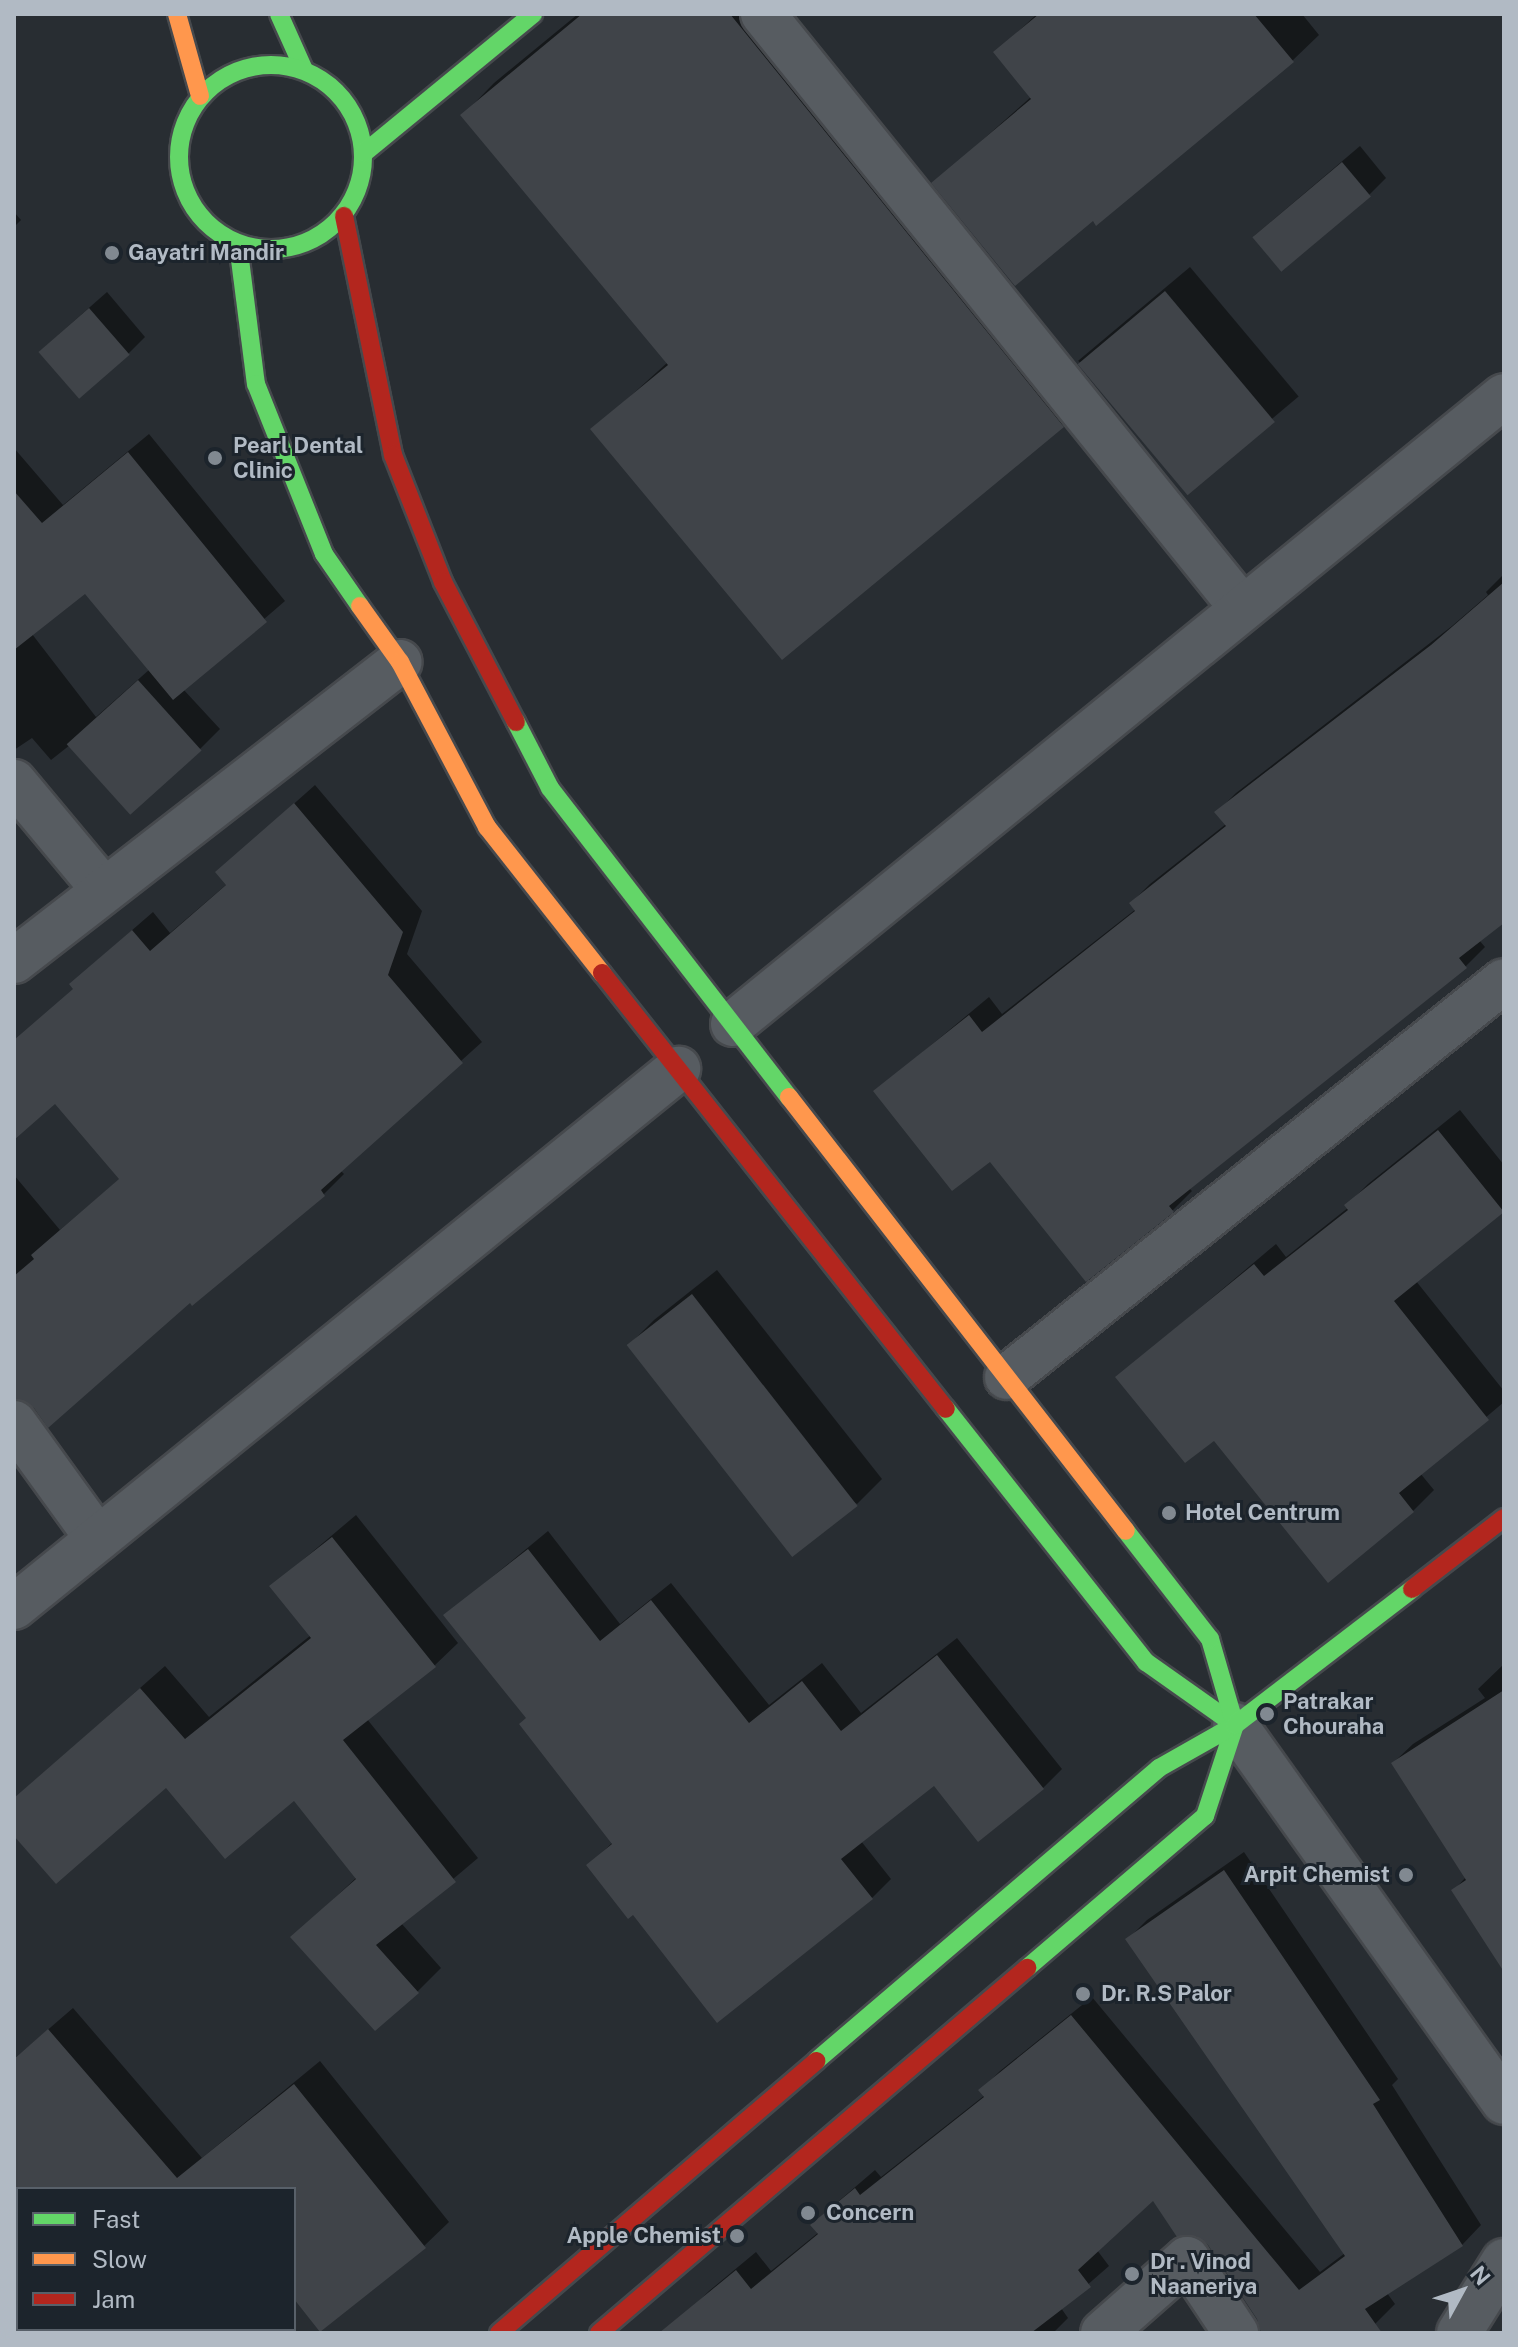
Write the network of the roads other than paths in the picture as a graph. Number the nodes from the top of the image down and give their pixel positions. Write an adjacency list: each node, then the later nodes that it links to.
1 (177, 14): 6 (main road)
2 (279, 14): 5 (main road)
3 (533, 14): 7 (main road)
4 (763, 14): 11 (street)
5 (304, 70): 6 (main road); 7 (main road)
6 (200, 96): 9 (main road)
7 (364, 153): 8 (main road)
8 (344, 216): 9 (main road); 17 (main road)
9 (238, 244): 12 (main road)
10 (1504, 396): 11 (street)
11 (1243, 609): 17 (street)
12 (400, 662): 14 (street); 18 (main road)
13 (14, 782): 14 (street)
14 (103, 889): 15 (street)
15 (14, 961)
16 (1504, 981): 19 (street)
17 (733, 1024): 19 (main road)
18 (678, 1069): 22 (street); 24 (main road)
19 (1007, 1377): 24 (main road)
20 (14, 1423): 22 (street)
21 (1504, 1518): 24 (main road)
22 (98, 1539): 23 (street)
23 (14, 1607)
24 (1235, 1725): 25 (street); 27 (main road); 28 (main road)
25 (1504, 2102)
26 (1504, 2261): 31 (street)
27 (499, 2333)
28 (599, 2333)
29 (1103, 2333): 30 (street)
30 (1236, 2333)
31 (1459, 2333)

